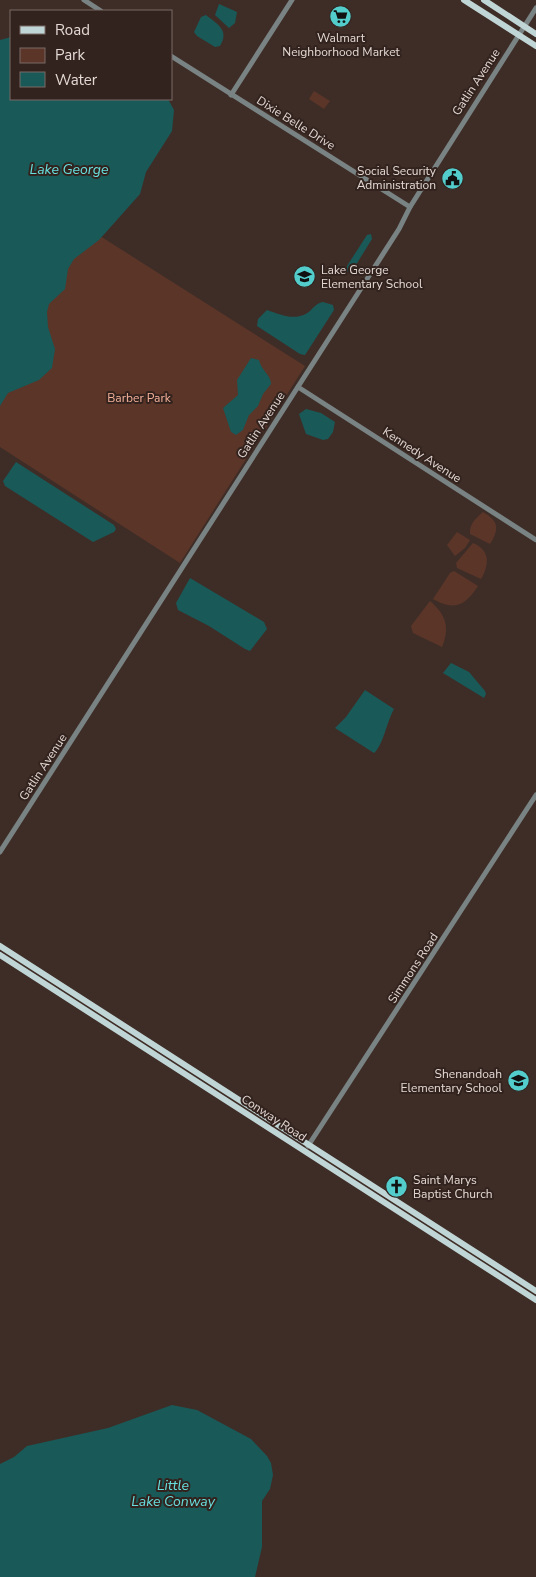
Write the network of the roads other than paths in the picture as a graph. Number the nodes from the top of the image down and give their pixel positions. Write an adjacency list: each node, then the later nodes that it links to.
1 (84, 0): 6 (street)
2 (292, 0): 12 (street)
3 (464, 0): 9 (main road)
4 (484, 0): 7 (main road)
5 (536, 8): 7 (street, Gatlin Avenue)
6 (99, 10)
7 (524, 26): 8 (main road); 9 (street, Gatlin Avenue)
8 (536, 34)
9 (518, 35): 10 (main road); 13 (street, Gatlin Avenue)
10 (536, 46)
11 (172, 57): 12 (street, Dixie Belle Drive)
12 (231, 95): 13 (street, Dixie Belle Drive)
13 (410, 206): 14 (street, Gatlin Avenue)
14 (298, 387): 15 (street, Kennedy Avenue); 17 (street, Gatlin Avenue)
15 (536, 540)
16 (536, 795): 28 (street, Simmons Road)
17 (0, 852)
18 (0, 946): 21 (main road, Conway Road)
19 (0, 955): 20 (main road, Conway Road)
20 (36, 978): 21 (main road); 22 (main road, Conway Road)
21 (56, 982): 23 (main road, Conway Road)
22 (93, 1015): 23 (main road); 24 (main road, Conway Road)
23 (112, 1018): 25 (main road, Conway Road)
24 (131, 1039): 25 (main road); 26 (main road, Conway Road)
25 (155, 1046): 27 (main road, Conway Road)
26 (158, 1056): 27 (main road); 28 (main road, Conway Road)
27 (184, 1065): 28 (main road, Conway Road)
28 (307, 1148): 29 (main road, Conway Road); 30 (main road, Conway Road)
29 (536, 1292)
30 (536, 1300)

